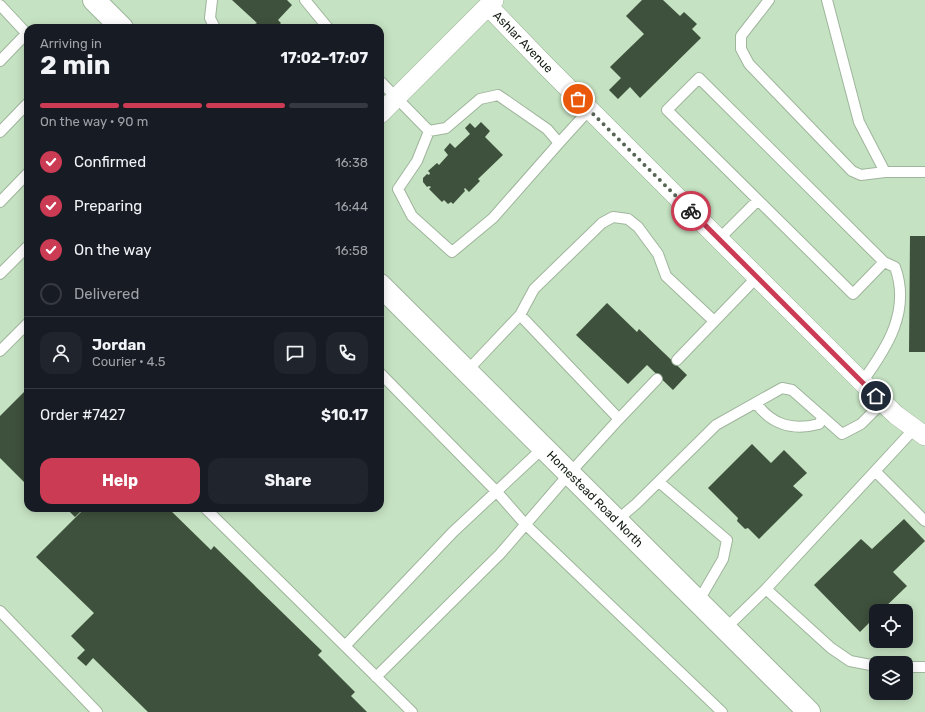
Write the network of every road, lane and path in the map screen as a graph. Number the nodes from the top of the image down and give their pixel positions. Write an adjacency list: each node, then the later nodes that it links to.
1 (94, 0): 8 (main road)
2 (212, 0): 9 (lane)
3 (305, 0): 10 (lane)
4 (769, 0): 22 (lane)
5 (827, 0): 22 (lane)
6 (491, 3): 15 (street, Ashlar Avenue); 18 (street, Ashlar Avenue)
7 (0, 5): 11 (lane)
8 (118, 24)
9 (213, 24)
10 (325, 24)
11 (24, 31)
12 (24, 37): 13 (lane)
13 (0, 60)
14 (384, 85): 15 (lane)
15 (396, 97): 17 (street, Ashlar Avenue); 19 (lane)
16 (24, 107): 20 (lane)
17 (384, 110)
18 (589, 110): 21 (lane); 27 (street, Ashlar Avenue)
19 (429, 131): 21 (lane); 21 (lane)
20 (0, 132)
21 (559, 143)
22 (885, 172): 23 (lane)
23 (925, 172)
24 (24, 177): 26 (lane)
25 (758, 200): 27 (lane); 29 (lane); 29 (lane)
26 (0, 202)
27 (719, 239): 31 (street, Ashlar Avenue)
28 (24, 250): 30 (lane)
29 (884, 262): 41 (lane)
30 (0, 274)
31 (757, 277): 34 (lane); 41 (street, Ashlar Avenue)
32 (384, 289): 38 (main road, Homestead Road North)
33 (520, 315): 34 (lane); 38 (lane); 45 (lane)
34 (714, 321): 37 (lane)
35 (24, 330): 36 (lane)
36 (0, 351)
37 (677, 360)
38 (467, 371): 47 (main road, Homestead Road North)
39 (384, 377): 51 (lane)
40 (657, 379): 45 (lane)
41 (862, 382): 42 (street, Ashlar Avenue)
42 (882, 402): 44 (lane); 46 (street, Ashlar Avenue)
43 (756, 403): 44 (lane); 44 (lane); 50 (lane)
44 (823, 418)
45 (619, 419): 49 (lane)
46 (920, 432): 48 (lane)
47 (543, 448): 49 (main road, Homestead Road North); 51 (lane)
48 (875, 471): 54 (lane); 56 (lane)
49 (569, 474): 53 (main road, Homestead Road North); 55 (lane)
50 (659, 482): 53 (lane); 57 (lane)
51 (496, 492): 55 (lane); 60 (lane)
52 (209, 512): 60 (lane)
53 (616, 521): 57 (main road, Homestead Road North)
54 (925, 522)
55 (525, 524): 64 (lane); 67 (lane)
56 (766, 589): 59 (lane); 61 (lane)
57 (698, 602): 59 (main road, Homestead Road North)
58 (0, 611): 65 (lane)
59 (725, 629): 68 (main road, Homestead Road North)
60 (345, 646): 64 (lane)
61 (869, 665)
62 (913, 667): 63 (lane)
63 (925, 667)
64 (376, 677): 66 (lane)
65 (97, 712)
66 (412, 712)
67 (722, 712)
68 (810, 712)

